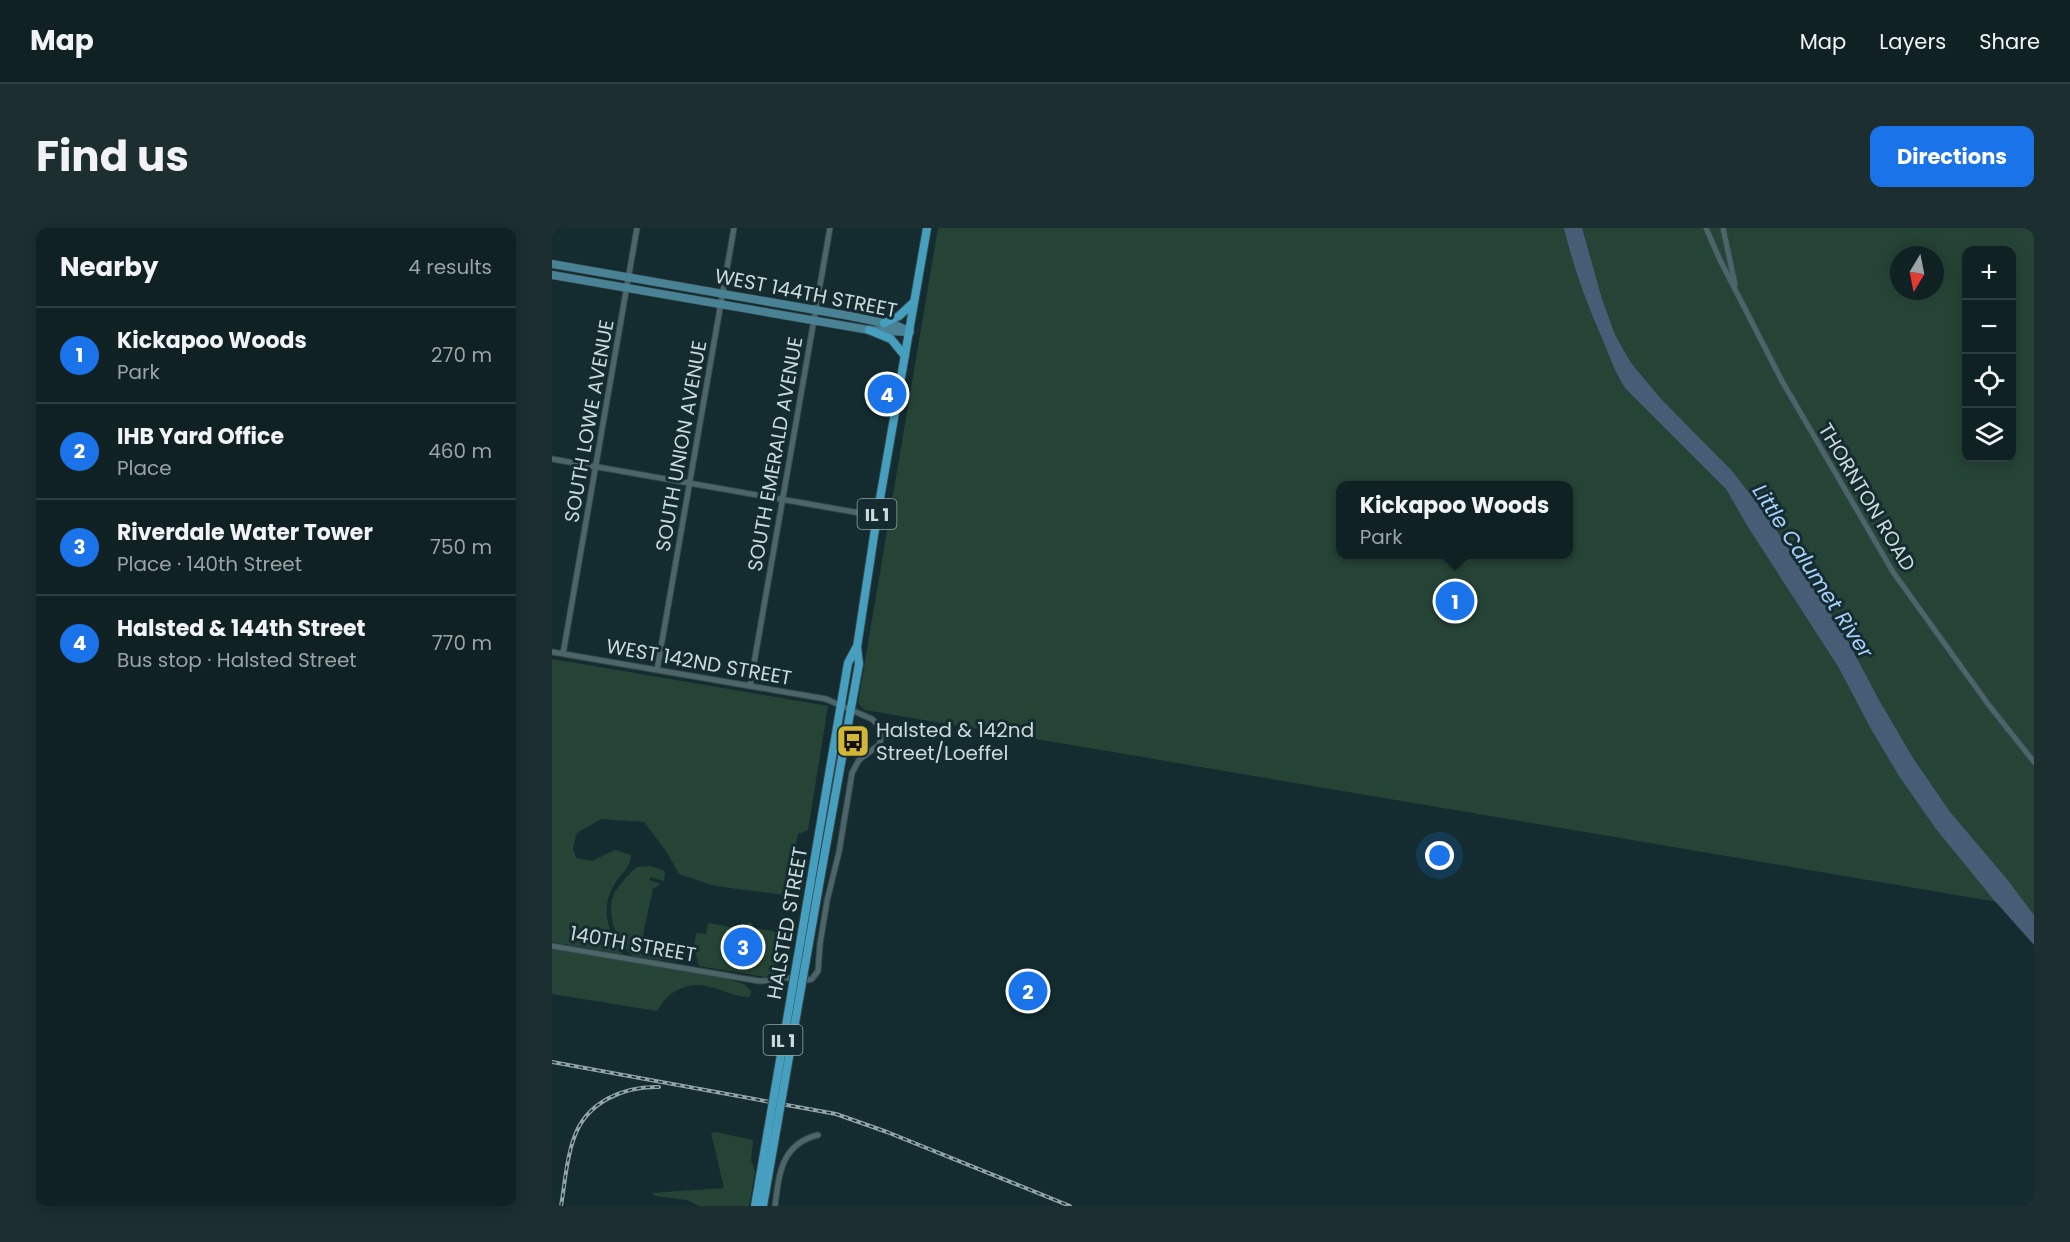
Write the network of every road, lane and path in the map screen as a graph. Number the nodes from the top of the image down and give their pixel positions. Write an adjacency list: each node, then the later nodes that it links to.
1 (637, 228): 9 (street, SOUTH LOWE AVENUE)
2 (734, 228): 12 (street, SOUTH UNION AVENUE)
3 (830, 228): 15 (street, SOUTH EMERALD AVENUE)
4 (927, 228): 13 (main road, HALSTED STREET / IL 1)
5 (1706, 228): 11 (street, THORNTON ROAD)
6 (1723, 228): 11 (street)
7 (552, 264): 9 (street, WEST 144TH STREET)
8 (552, 275): 10 (street, WEST 144TH STREET)
9 (629, 277): 10 (street, SOUTH LOWE AVENUE); 12 (street, WEST 144TH STREET)
10 (627, 288): 14 (street, WEST 144TH STREET); 22 (street, SOUTH LOWE AVENUE)
11 (1737, 292): 33 (street, THORNTON ROAD)
12 (723, 293): 14 (street, SOUTH UNION AVENUE); 15 (street, WEST 144TH STREET)
13 (915, 302): 17 (main road); 19 (main road, HALSTED STREET / IL 1)
14 (721, 304): 16 (street, WEST 144TH STREET); 23 (street, SOUTH UNION AVENUE)
15 (816, 309): 16 (street, SOUTH EMERALD AVENUE); 17 (street, WEST 144TH STREET)
16 (814, 321): 18 (street, WEST 144TH STREET); 24 (street, SOUTH EMERALD AVENUE)
17 (884, 323): 19 (street, WEST 144TH STREET)
18 (869, 330): 19 (street, WEST 144TH STREET); 20 (main road)
19 (909, 332): 20 (main road, HALSTED STREET / IL 1)
20 (905, 356): 25 (main road, HALSTED STREET / IL 1)
21 (552, 459): 22 (street)
22 (596, 466): 23 (street); 28 (street, SOUTH LOWE AVENUE)
23 (689, 484): 24 (street); 29 (street, SOUTH UNION AVENUE)
24 (783, 500): 25 (street); 30 (street, SOUTH EMERALD AVENUE)
25 (877, 516): 26 (main road, HALSTED STREET / IL 1)
26 (857, 647): 31 (main road, HALSTED STREET / IL 1); 32 (main road, HALSTED STREET / IL 1)
27 (552, 652): 28 (street, WEST 142ND STREET)
28 (563, 654): 29 (street, WEST 142ND STREET)
29 (657, 670): 30 (street, WEST 142ND STREET)
30 (750, 686): 31 (street, WEST 142ND STREET)
31 (841, 704): 32 (street, WEST 142ND STREET); 34 (main road, HALSTED STREET / IL 1)
32 (851, 709): 34 (main road, HALSTED STREET / IL 1); 35 (street, 140TH STREET)
33 (2034, 762)
34 (817, 874): 37 (main road, HALSTED STREET / IL 1, bridge); 38 (main road, HALSTED STREET / IL 1, bridge)
35 (552, 946)
36 (818, 1135): 39 (street)
37 (755, 1206)
38 (763, 1206)
39 (775, 1206)

